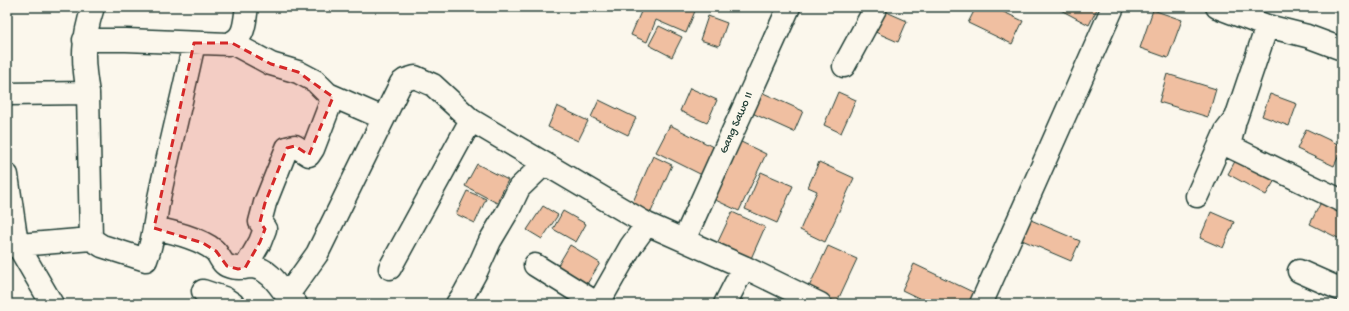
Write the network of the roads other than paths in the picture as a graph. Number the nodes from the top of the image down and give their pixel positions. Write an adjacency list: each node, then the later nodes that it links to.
1 (93, 7): 8 (street)
2 (248, 7): 10 (street)
3 (789, 7): 26 (street, Gang Sawo II)
4 (876, 7): 12 (street)
5 (1113, 7): 42 (street)
6 (1217, 7): 7 (street)
7 (1267, 26): 11 (street); 17 (street)
8 (84, 40): 9 (street); 13 (street)
9 (194, 43): 10 (street); 24 (street)
10 (232, 43): 15 (street)
11 (1342, 49)
12 (844, 66)
13 (88, 93): 14 (street); 25 (street)
14 (7, 94)
15 (333, 96): 16 (street); 30 (street)
16 (384, 118): 18 (street); 35 (street)
17 (1236, 118): 21 (street); 22 (street)
18 (471, 120): 19 (street); 31 (street)
19 (544, 164): 23 (street); 38 (street)
20 (7, 175): 27 (street)
21 (1197, 196)
22 (1342, 201)
23 (646, 224): 26 (street); 39 (street)
24 (154, 228): 25 (street); 30 (street)
25 (91, 239): 27 (street)
26 (684, 240): 29 (street)
27 (12, 245): 36 (street)
28 (535, 265): 39 (street)
29 (744, 267): 40 (street); 41 (street)
30 (245, 268): 35 (street)
31 (390, 268)
32 (1299, 272): 33 (street)
33 (1342, 290)
34 (203, 291): 37 (street)
35 (291, 300)
36 (52, 304)
37 (233, 304)
38 (456, 304)
39 (598, 304)
40 (725, 304)
41 (820, 304)
42 (981, 304)

